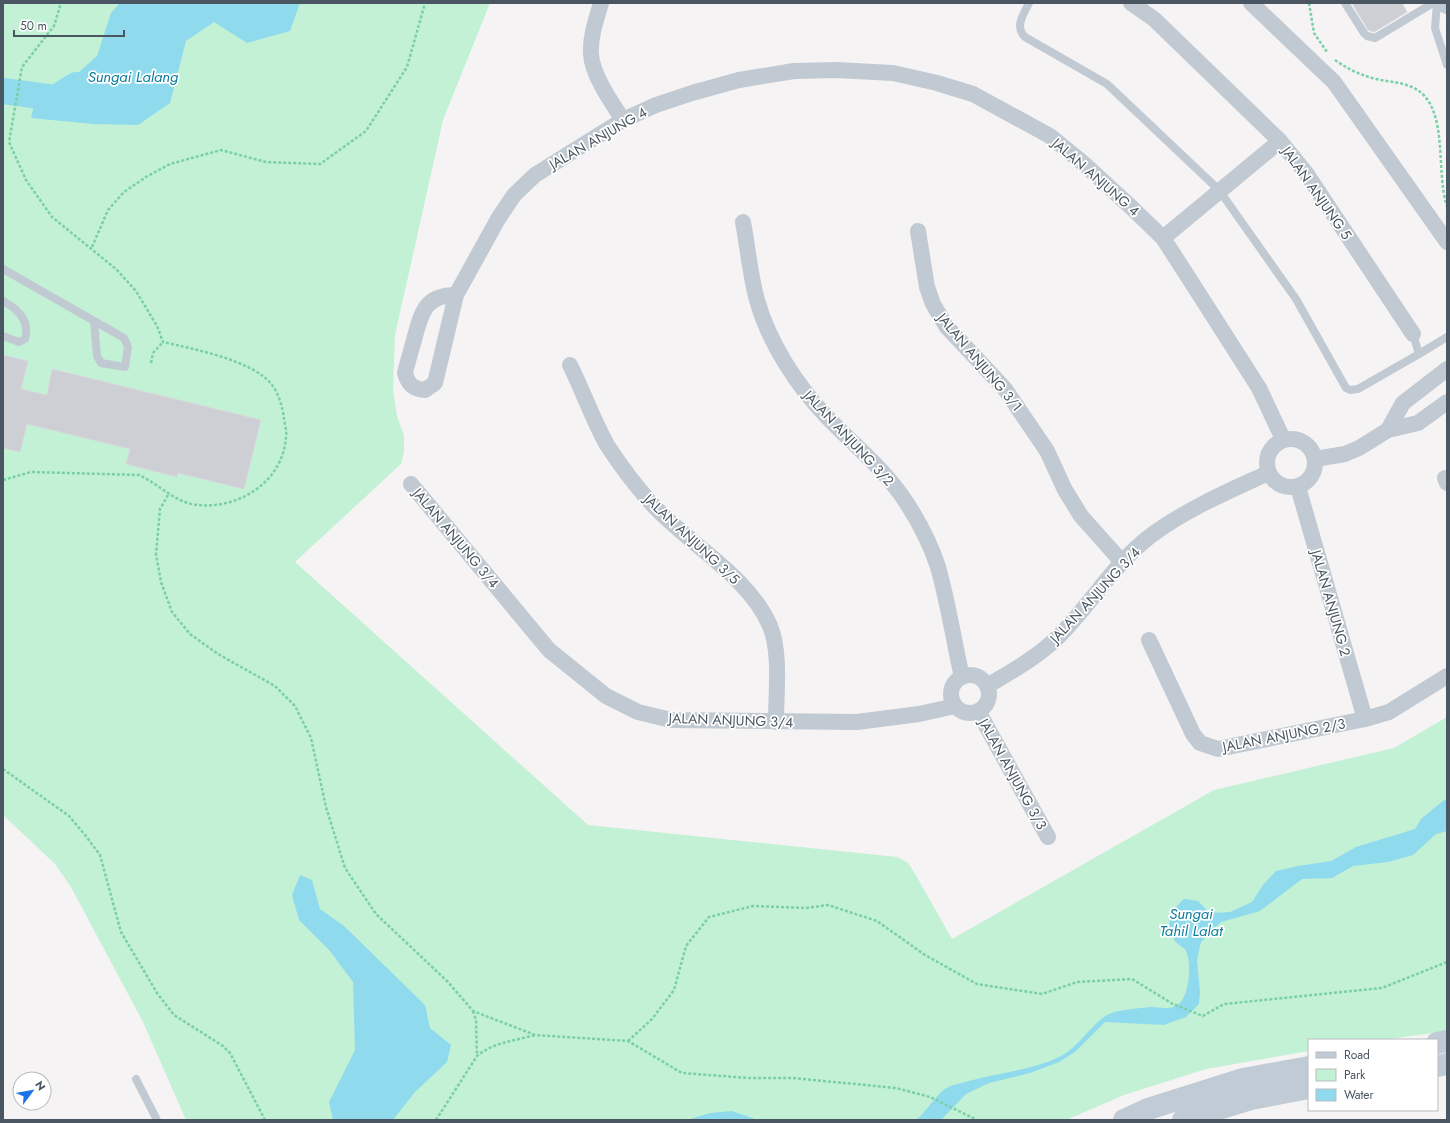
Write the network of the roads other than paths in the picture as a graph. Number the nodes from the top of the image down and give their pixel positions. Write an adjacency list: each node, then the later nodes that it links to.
1 (601, 3): 11 (street)
2 (1029, 3): 13 (lane)
3 (1131, 3): 12 (street, JALAN ANJUNG 5)
4 (1251, 3): 17 (street)
5 (1345, 3): 6 (lane)
6 (1434, 3)
7 (1437, 3): 10 (lane)
8 (1441, 3): 9 (street)
9 (1447, 6)
10 (1447, 65)
11 (623, 120): 16 (street, JALAN ANJUNG 4); 19 (street, JALAN ANJUNG 4)
12 (1280, 141): 13 (street); 22 (street, JALAN ANJUNG 5)
13 (1220, 190): 16 (street); 25 (lane)
14 (744, 222): 38 (street, JALAN ANJUNG 3/2)
15 (918, 231): 35 (street, JALAN ANJUNG 3/1)
16 (1163, 238): 30 (street, JALAN ANJUNG 4)
17 (1447, 242)
18 (3, 269): 21 (lane)
19 (456, 295): 19 (street, JALAN ANJUNG 4)
20 (3, 301): 23 (lane)
21 (94, 322): 21 (lane)
22 (1414, 334): 25 (lane)
23 (3, 336)
24 (1447, 336): 25 (lane)
25 (1419, 354)
26 (570, 365): 43 (street, JALAN ANJUNG 3/5)
27 (1447, 369): 29 (street)
28 (1447, 402): 29 (street)
29 (1388, 430): 31 (street)
30 (1284, 440): 31 (street); 32 (street)
31 (1315, 459): 34 (street)
32 (1268, 473): 34 (street); 35 (street, JALAN ANJUNG 3/4)
33 (411, 484): 43 (street, JALAN ANJUNG 3/4)
34 (1298, 487): 42 (street, JALAN ANJUNG 2)
35 (1122, 562): 39 (street, JALAN ANJUNG 3/4)
36 (1149, 640): 42 (street, JALAN ANJUNG 2/3)
37 (1447, 676): 42 (street, JALAN ANJUNG 2/3)
38 (962, 677): 39 (street); 40 (street)
39 (987, 686): 41 (street)
40 (955, 706): 41 (street); 43 (street, JALAN ANJUNG 3/4)
41 (978, 711): 44 (street, JALAN ANJUNG 3/3)
42 (1364, 719)
43 (776, 722)
44 (1048, 837)
45 (1308, 1067): 49 (street)
46 (136, 1079): 48 (lane)
47 (1308, 1088): 50 (street)
48 (157, 1120)
49 (1124, 1120)
50 (1183, 1120)

